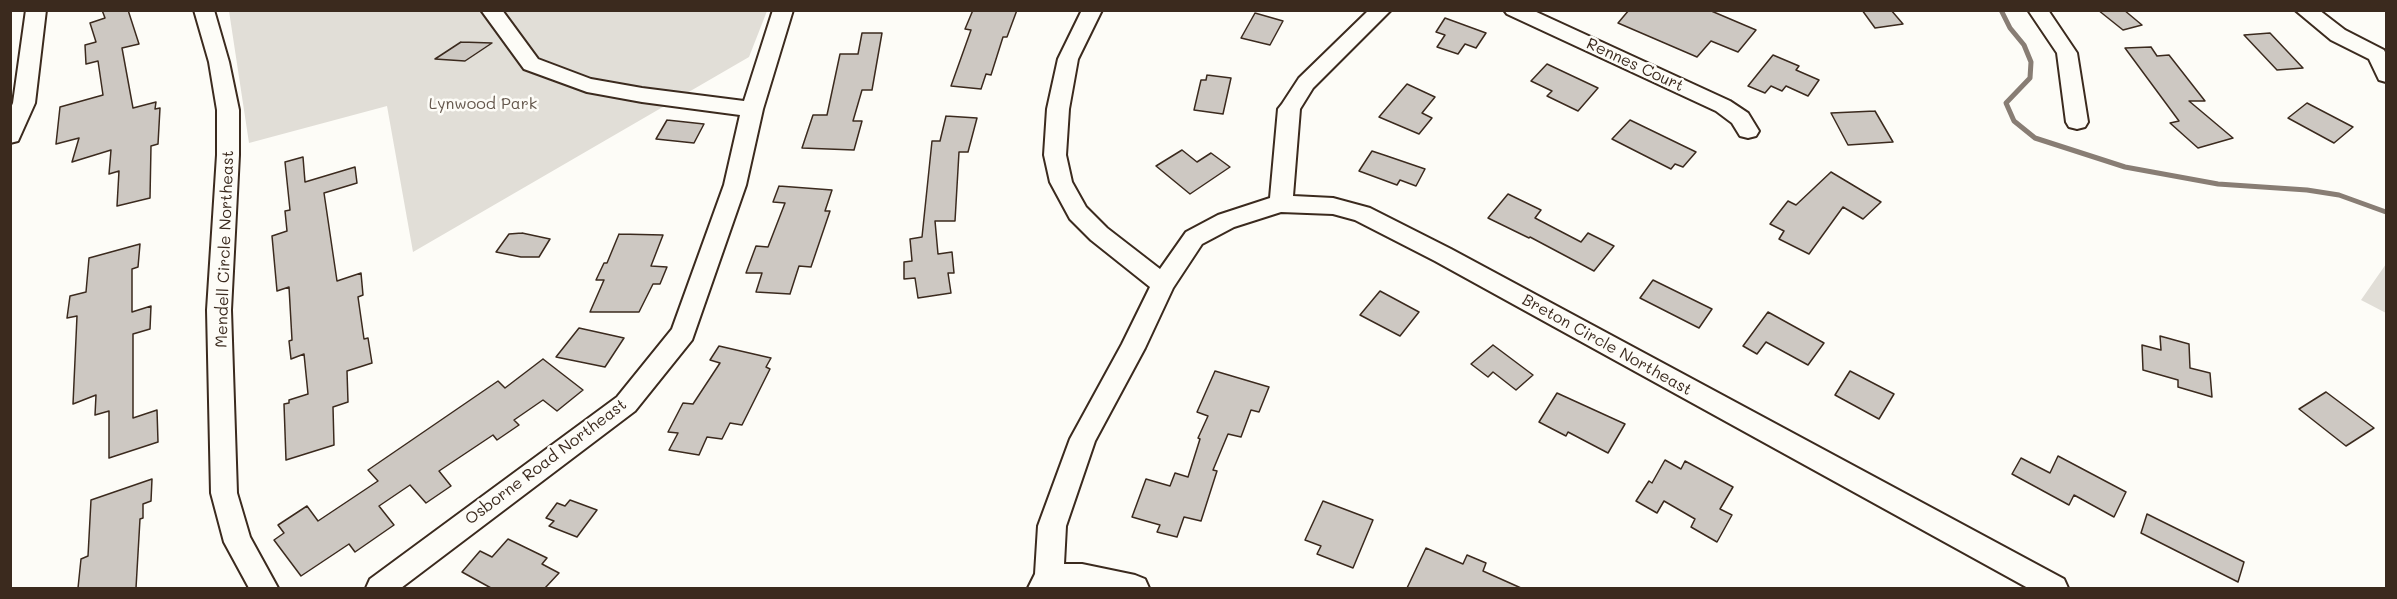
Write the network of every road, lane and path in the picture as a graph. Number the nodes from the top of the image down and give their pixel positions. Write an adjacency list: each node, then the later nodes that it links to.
1 (36, 10): 15 (street)
2 (204, 10): 19 (street, Mendell Circle Northeast)
3 (491, 10): 12 (street)
4 (783, 10): 12 (street, Osborne Road Northeast)
5 (1092, 10): 17 (street)
6 (1381, 10): 16 (street)
7 (1514, 10): 14 (street, Rennes Court)
8 (2038, 10): 13 (street)
9 (2304, 10): 10 (street)
10 (2382, 55): 11 (street)
11 (2386, 75)
12 (752, 109): 20 (street, Osborne Road Northeast)
13 (2077, 122)
14 (1749, 131)
15 (10, 136)
16 (1281, 204): 17 (street, Breton Circle Northeast); 22 (street, Breton Circle Northeast)
17 (1163, 284): 18 (street, Breton Circle Northeast)
18 (1046, 582): 21 (street)
19 (264, 588)
20 (380, 588)
21 (1135, 588)
22 (2054, 588)

